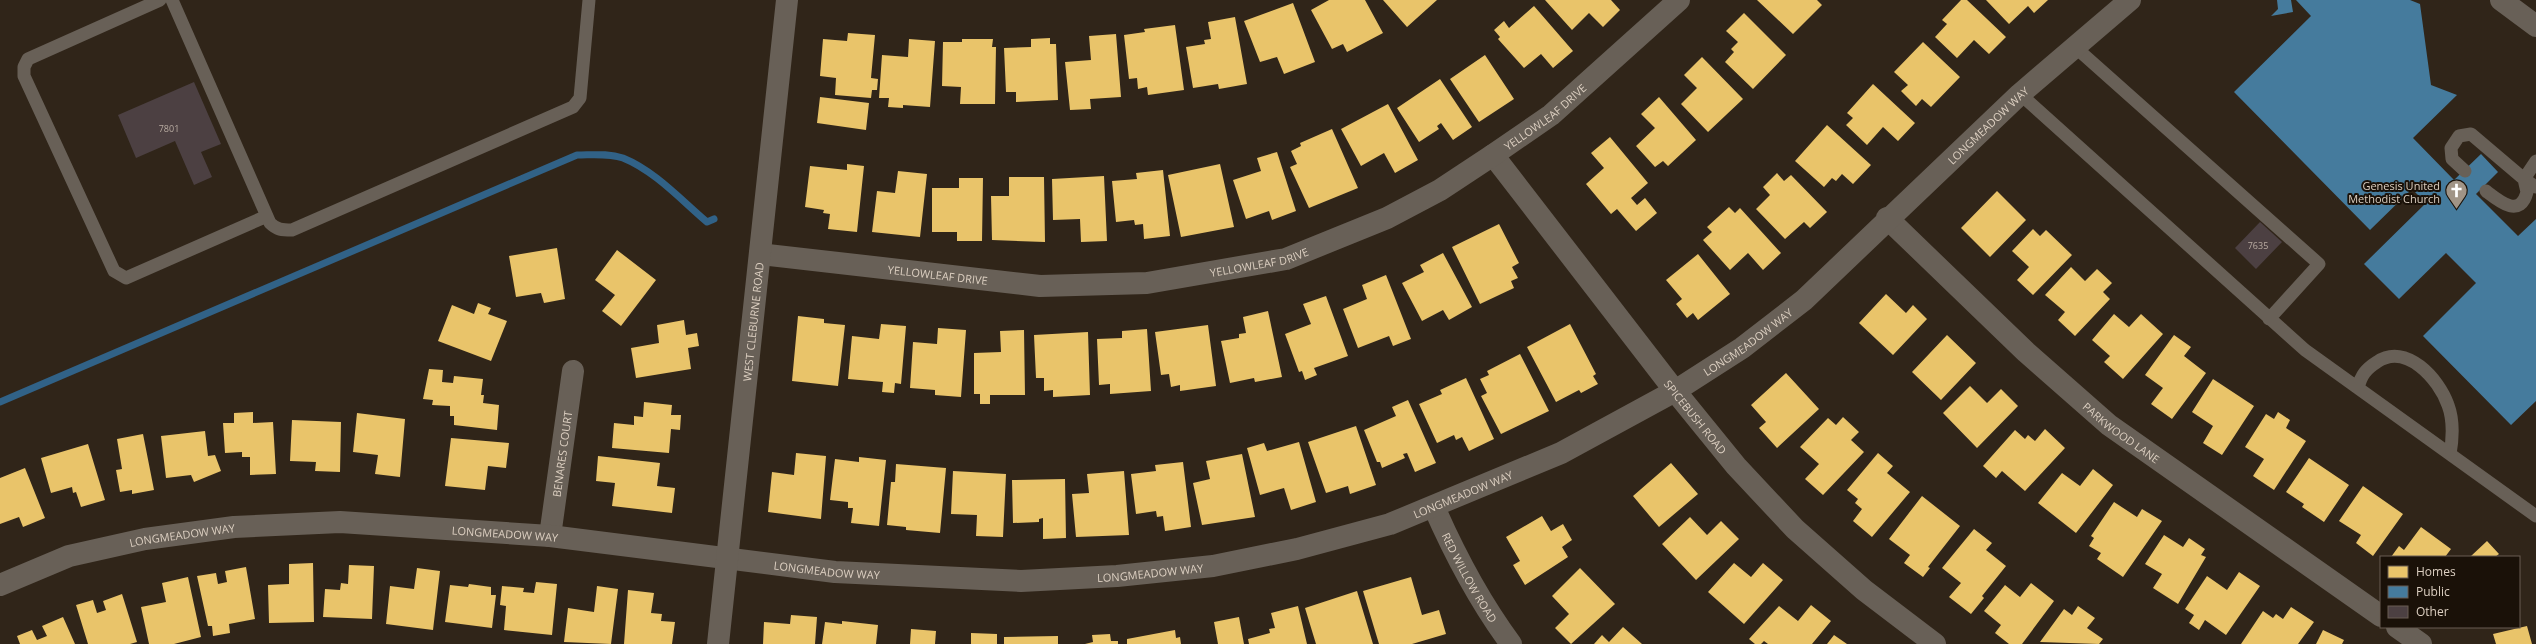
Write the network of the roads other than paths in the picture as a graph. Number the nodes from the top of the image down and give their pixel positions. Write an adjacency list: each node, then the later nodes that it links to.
1 (160, 0): 17 (lane)
2 (172, 0): 17 (lane)
3 (588, 0): 17 (lane)
4 (787, 0): 19 (street, WEST CLEBURNE ROAD)
5 (1679, 0): 11 (street, YELLOWLEAF DRIVE)
6 (2130, 0): 9 (street, LONGMEADOW WAY)
7 (2501, 0): 8 (street)
8 (2536, 26)
9 (2075, 47): 10 (street, LONGMEADOW WAY); 20 (lane)
10 (2020, 94): 18 (street, LONGMEADOW WAY); 20 (lane)
11 (1493, 155): 19 (street, YELLOWLEAF DRIVE); 23 (street, SPICEBUSH ROAD)
12 (2536, 160): 14 (lane)
13 (2465, 171): 14 (lane)
14 (2524, 180): 15 (lane); 16 (lane)
15 (2536, 187)
16 (2486, 191)
17 (267, 216)
18 (1887, 218): 23 (street, LONGMEADOW WAY); 30 (street, PARKWOOD LANE)
19 (760, 254): 28 (street, WEST CLEBURNE ROAD)
20 (2269, 319): 22 (lane)
21 (573, 371): 27 (street, BENARES COURT)
22 (2358, 388): 24 (lane); 24 (lane)
23 (1675, 391): 25 (street, LONGMEADOW WAY); 34 (street, SPICEBUSH ROAD)
24 (2450, 454): 26 (lane)
25 (1434, 507): 28 (street, LONGMEADOW WAY); 33 (street, RED WILLOW ROAD)
26 (2536, 516)
27 (550, 536): 28 (street, LONGMEADOW WAY); 29 (street, LONGMEADOW WAY)
28 (728, 557): 32 (street, WEST CLEBURNE ROAD)
29 (0, 585)
30 (2380, 615)
31 (2398, 628): 35 (street)
32 (718, 644)
33 (1511, 644)
34 (1935, 644)
35 (2421, 644)

